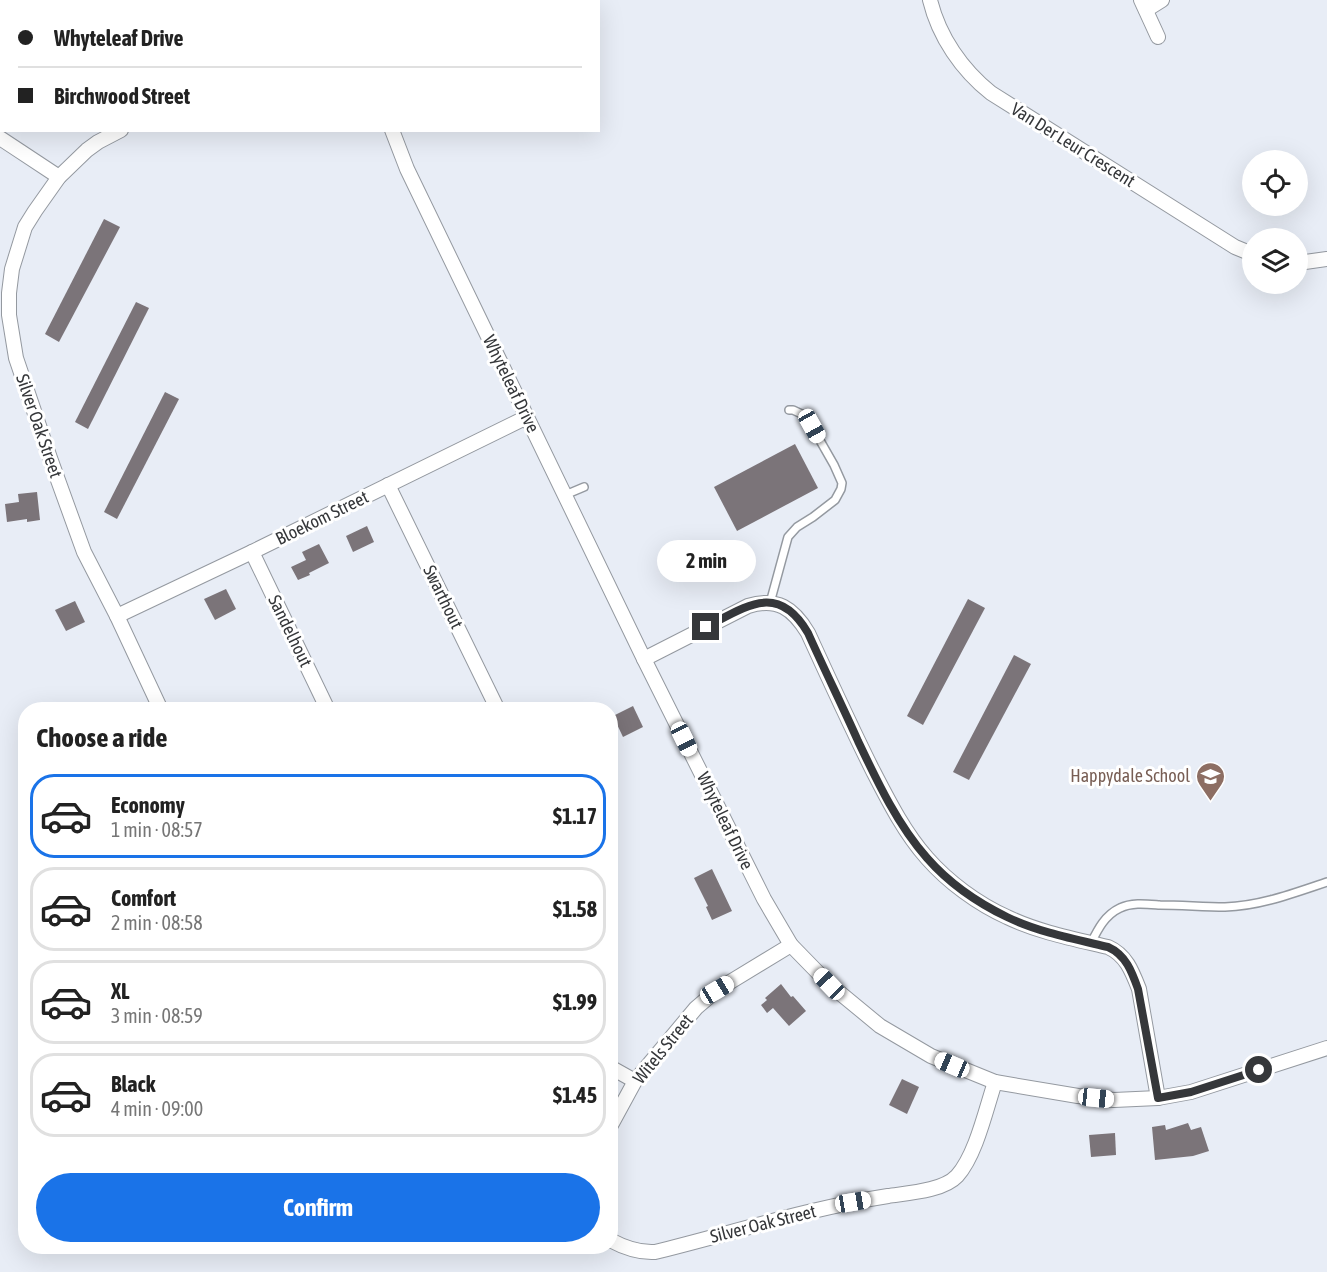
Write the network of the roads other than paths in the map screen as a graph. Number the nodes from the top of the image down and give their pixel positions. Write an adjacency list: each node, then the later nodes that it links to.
1 (930, 0): 9 (street, Van Der Leur Crescent)
2 (1162, 0): 3 (street)
3 (1144, 5): 4 (street)
4 (1158, 37)
5 (117, 132): 8 (street, Silver Oak Street)
6 (393, 132): 13 (street, Whyteleaf Drive)
7 (0, 138): 8 (street)
8 (59, 177): 19 (street, Silver Oak Street)
9 (1242, 250)
10 (1327, 259): 11 (street)
11 (1308, 262)
12 (789, 410): 18 (lane)
13 (527, 417): 14 (street, Bloekom Street); 16 (street, Whyteleaf Drive)
14 (388, 485): 17 (street, Bloekom Street); 23 (street, Swarthout)
15 (584, 487): 16 (lane)
16 (565, 495): 20 (street, Whyteleaf Drive)
17 (252, 552): 19 (street, Bloekom Street); 22 (street, Sandelhout)
18 (770, 603): 20 (street); 25 (street)
19 (117, 616): 21 (street, Silver Oak Street)
20 (644, 659): 26 (street, Whyteleaf Drive)
21 (157, 702)
22 (324, 702)
23 (494, 702)
24 (1327, 882): 25 (lane)
25 (1091, 943): 31 (street)
26 (791, 945): 29 (street, Witels Street); 30 (street, Whyteleaf Drive)
27 (1327, 1048): 31 (street, Whyteleaf Drive)
28 (618, 1072): 29 (street)
29 (635, 1082): 32 (street, Witels Street)
30 (995, 1082): 31 (street, Whyteleaf Drive); 33 (street, Silver Oak Street)
31 (1158, 1098)
32 (618, 1113)
33 (618, 1244)

